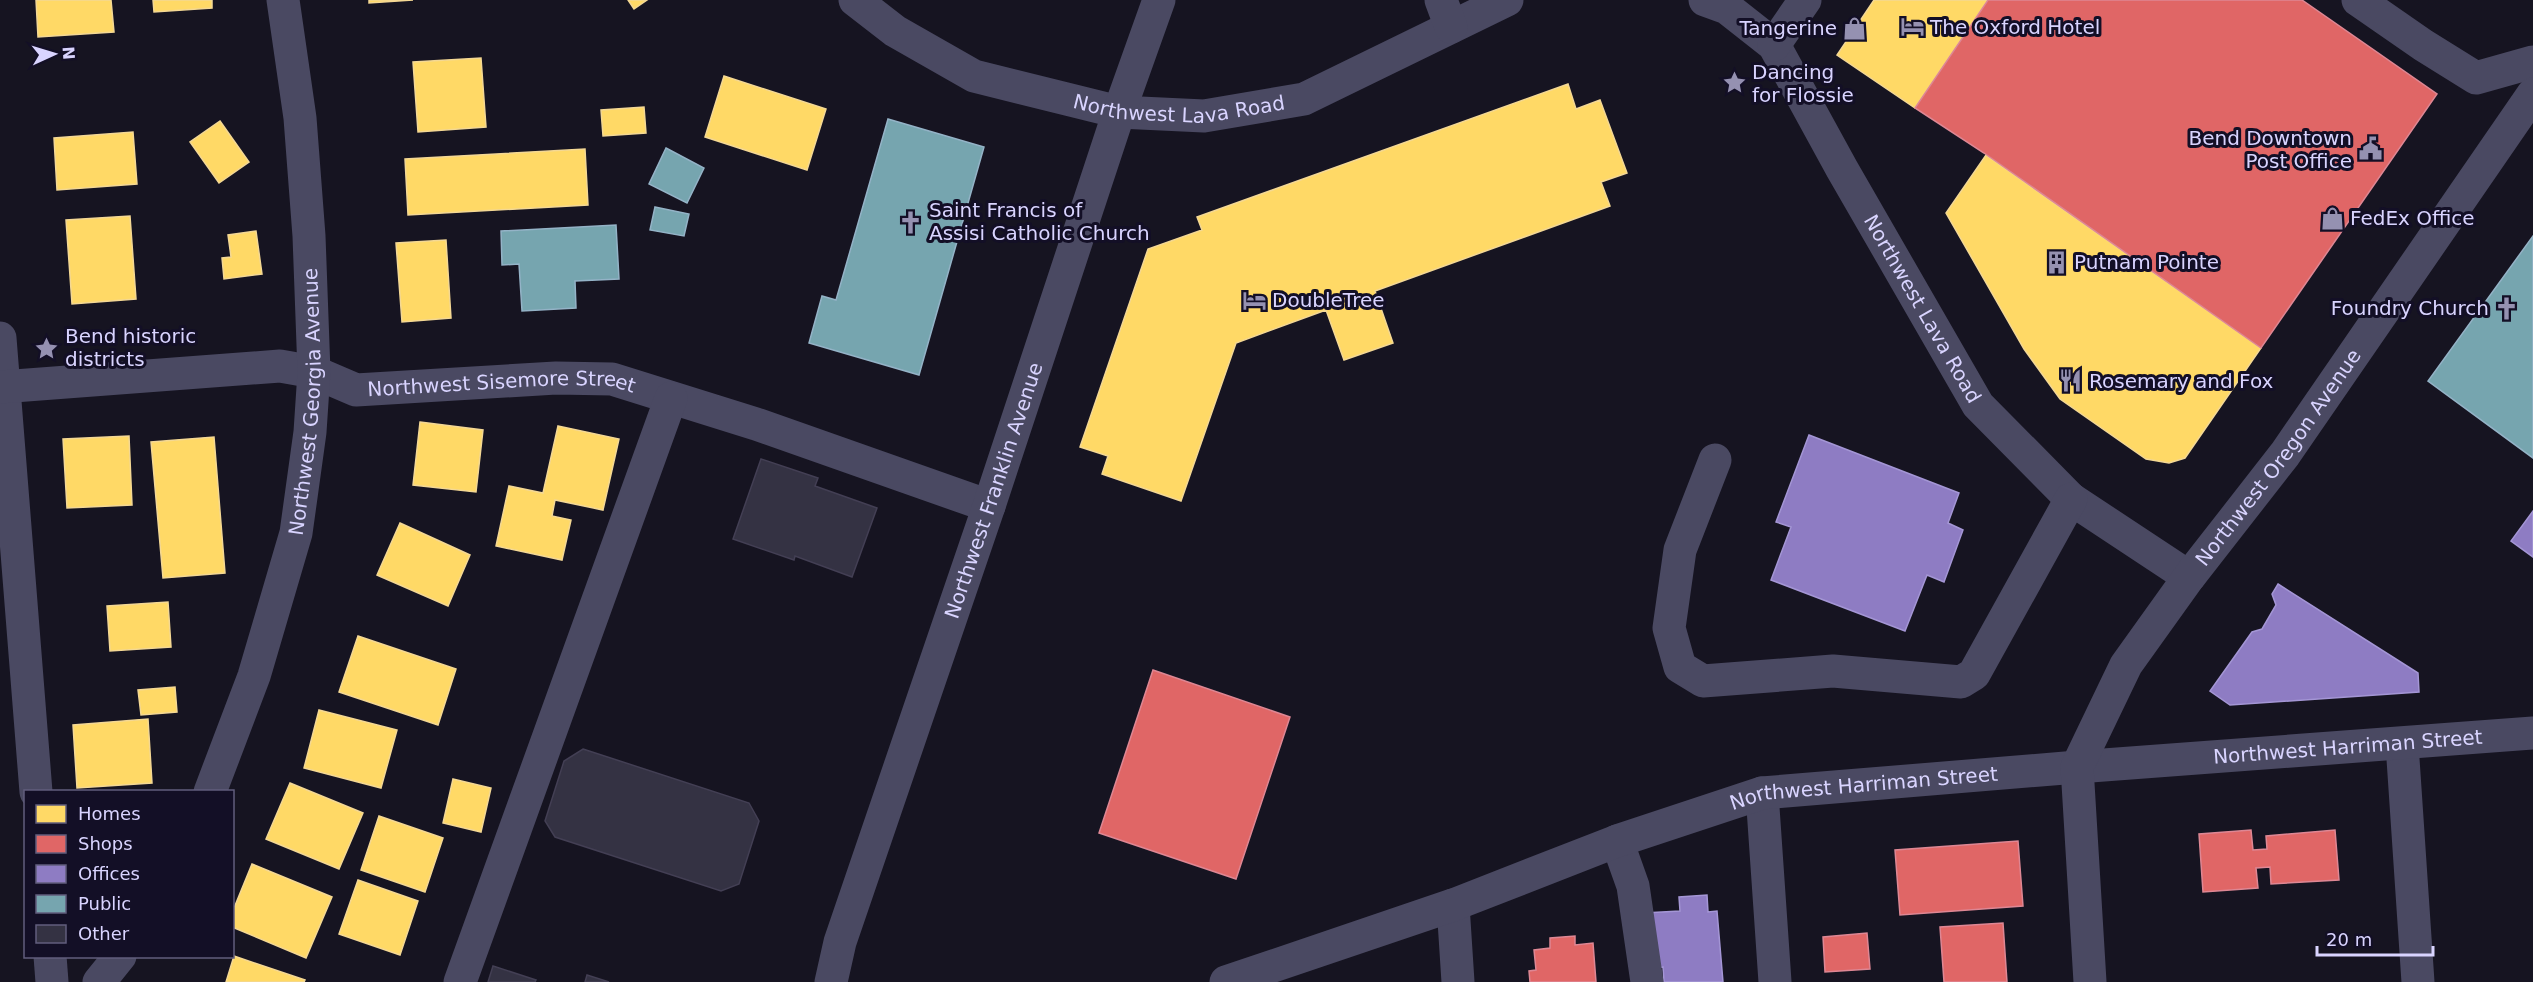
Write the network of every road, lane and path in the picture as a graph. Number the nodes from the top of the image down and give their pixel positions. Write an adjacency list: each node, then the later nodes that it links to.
1 (283, 0): 14 (street, Northwest Georgia Avenue)
2 (855, 0): 12 (street, Northwest Lava Road)
3 (1159, 0): 12 (street, Northwest Franklin Avenue)
4 (1507, 0): 8 (street, Northwest Lava Road)
5 (1705, 0): 9 (street, Northwest Lava Road)
6 (1805, 0): 9 (street)
7 (2358, 0): 10 (street)
8 (1446, 14): 12 (street, Northwest Lava Road)
9 (1774, 45): 18 (street, Northwest Lava Road)
10 (2533, 62)
11 (2533, 94): 20 (street, Northwest Oregon Avenue)
12 (1119, 112): 19 (street, Northwest Franklin Avenue)
13 (0, 338): 15 (street)
14 (314, 372): 15 (street, Northwest Sisemore Street); 16 (street, Northwest Sisemore Street); 25 (street, Northwest Georgia Avenue)
15 (2, 386): 24 (street)
16 (671, 398): 19 (street, Northwest Sisemore Street); 33 (street)
17 (1714, 460): 18 (street)
18 (2071, 499): 20 (street, Northwest Lava Road)
19 (989, 506): 34 (street, Northwest Franklin Avenue)
20 (2189, 577): 23 (street, Northwest Oregon Avenue)
21 (2533, 733): 22 (street, Northwest Harriman Street)
22 (2402, 744): 23 (street, Northwest Harriman Street); 40 (street)
23 (2077, 766): 26 (street, Northwest Harriman Street); 39 (street)
24 (36, 790)
25 (211, 790)
26 (1762, 793): 27 (street, Northwest Harriman Street); 38 (street)
27 (1617, 841): 28 (street, Northwest Harriman Street); 37 (street)
28 (1452, 905): 35 (street, Northwest Harriman Street); 36 (street)
29 (50, 958): 31 (street)
30 (119, 958): 32 (street)
31 (52, 982)
32 (99, 982)
33 (460, 982)
34 (831, 982)
35 (1226, 982)
36 (1458, 982)
37 (1647, 982)
38 (1775, 982)
39 (2090, 982)
40 (2418, 982)

